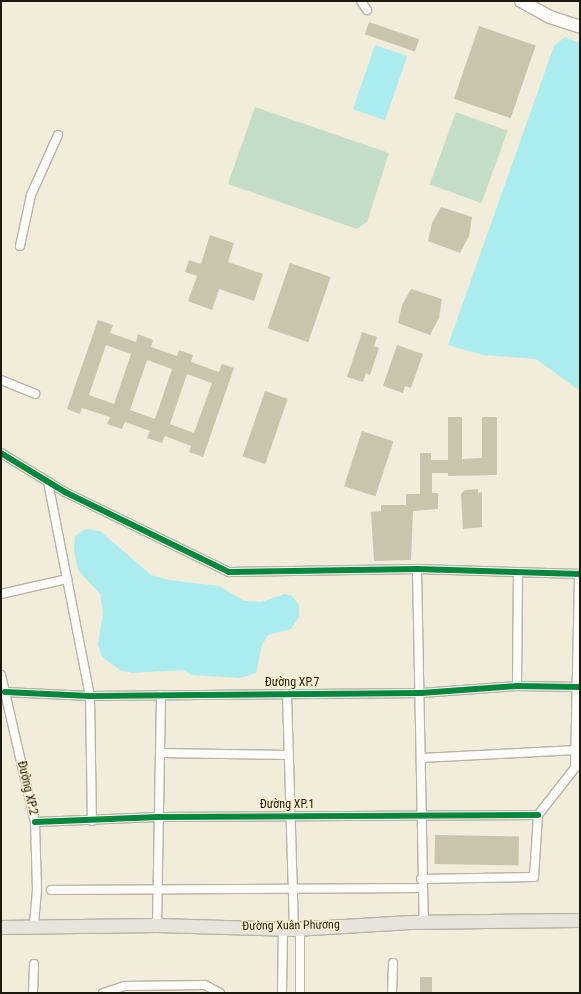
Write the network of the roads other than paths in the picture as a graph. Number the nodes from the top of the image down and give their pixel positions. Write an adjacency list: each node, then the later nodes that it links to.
1 (361, 1): 3 (street)
2 (520, 1): 4 (street)
3 (367, 10)
4 (580, 28)
5 (58, 135): 6 (street)
6 (20, 246)
7 (1, 380): 8 (street)
8 (35, 394)
9 (1, 453): 10 (street)
10 (48, 482): 11 (street); 14 (street)
11 (417, 569): 12 (street); 20 (street)
12 (518, 574): 13 (street); 17 (street)
13 (580, 574): 18 (street)
14 (67, 579): 15 (street); 23 (street)
15 (1, 594)
16 (1, 675): 19 (street, Đường XP.2)
17 (517, 686): 18 (street, Đường XP.7); 20 (street, Đường XP.7)
18 (579, 687): 24 (street)
19 (5, 692): 23 (street, Đường XP.7); 33 (street, Đường XP.2)
20 (421, 693): 21 (street, Đường XP.7); 27 (street)
21 (287, 694): 22 (street, Đường XP.7); 26 (street)
22 (161, 695): 23 (street, Đường XP.7); 25 (street)
23 (90, 696): 32 (street)
24 (577, 750): 27 (street); 28 (street)
25 (160, 753): 26 (street); 30 (street)
26 (289, 755): 29 (street)
27 (421, 758): 31 (street)
28 (538, 815): 31 (street, Đường XP.1); 34 (street)
29 (292, 816): 30 (street, Đường XP.1); 31 (street, Đường XP.1); 35 (street)
30 (159, 817): 32 (street, Đường XP.1); 36 (street)
31 (421, 817): 34 (street)
32 (92, 821): 33 (street, Đường XP.1)
33 (35, 822): 42 (street, Đường XP.2)
34 (421, 879): 37 (street)
35 (294, 887): 36 (street); 37 (street); 44 (street)
36 (158, 888): 38 (street); 41 (street)
37 (422, 888): 40 (street)
38 (51, 890)
39 (580, 920): 40 (main road, Đường Xuân Phương)
40 (424, 922): 44 (main road, Đường Xuân Phương)
41 (157, 925): 42 (main road, Đường Xuân Phương); 44 (main road, Đường Xuân Phương)
42 (34, 926): 43 (main road, Đường Xuân Phương)
43 (1, 927)
44 (292, 928): 50 (street); 51 (street)
45 (393, 963): 52 (street)
46 (34, 964): 47 (street)
47 (33, 993)
48 (103, 993): 49 (street)
49 (220, 993)
50 (282, 993)
51 (300, 993)
52 (392, 993)

